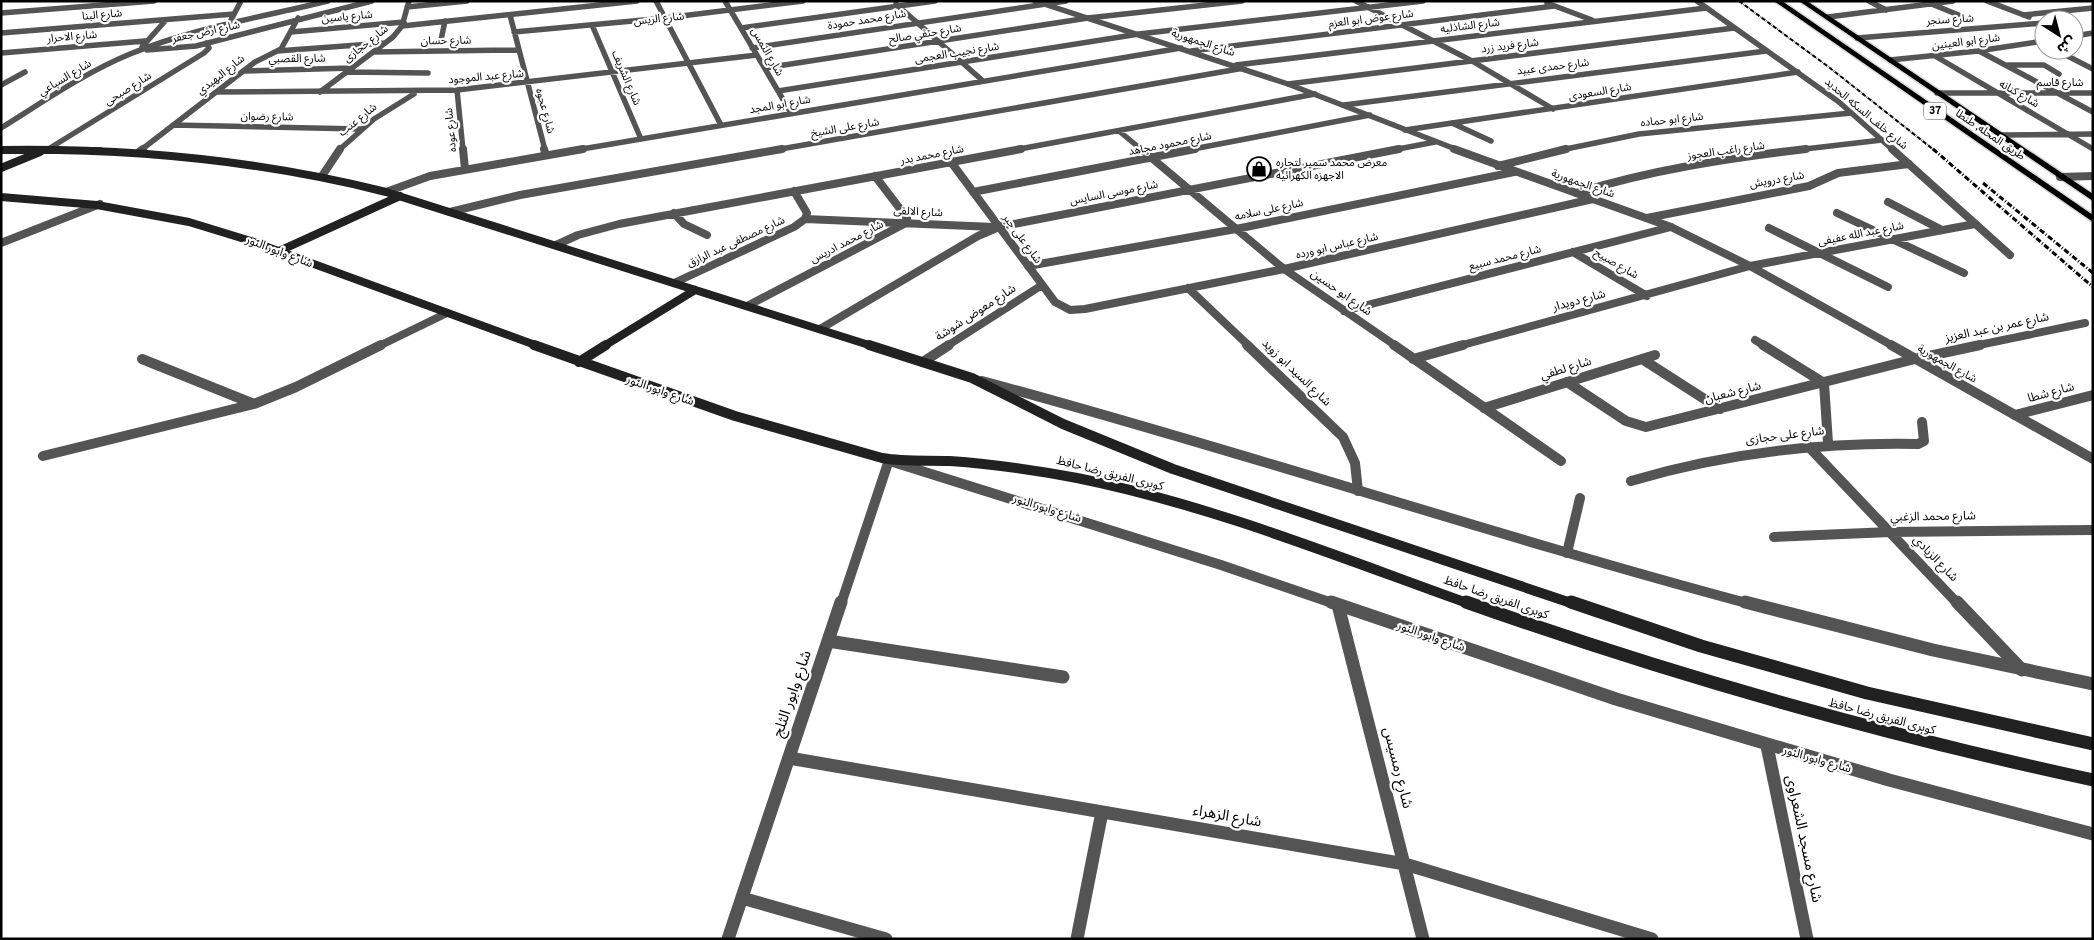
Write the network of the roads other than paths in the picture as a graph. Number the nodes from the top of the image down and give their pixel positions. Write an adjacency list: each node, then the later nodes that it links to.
1 (154, 1): 36 (street)
2 (241, 1): 37 (street)
3 (328, 1): 25 (street, شارع ارض جعفر)
4 (372, 1): 46 (street, شارع ارض جعفر)
5 (467, 1): 26 (street)
6 (637, 1): 39 (street, شارع ياسين)
7 (656, 1): 42 (street)
8 (725, 1): 35 (street, شارع النمس)
9 (803, 1): 35 (street, شارع الريس)
10 (893, 1): 29 (street)
11 (935, 1): 29 (street)
12 (1035, 1): 27 (street, شارع الجمهورية)
13 (1066, 1): 27 (street, شارع محمد حمودة)
14 (1242, 1): 43 (street, شارع حنفي صالح)
15 (1356, 1): 31 (street)
16 (1424, 1): 31 (street, شارع نجيب العجمى)
17 (1542, 1): 30 (street)
18 (1697, 1): 32 (street, شارع خلف السكه الحديد)
19 (1777, 1): 166 (main road, طريق المحله, طنطا / 37)
20 (1802, 1): 41 (main road, طريق المحله, طنطا / 37)
21 (1869, 1): 34 (street)
22 (1924, 1): 28 (street)
23 (1953, 1): 28 (street)
24 (1988, 1): 38 (street)
25 (305, 4): 46 (street); 54 (street, شارع ارض جعفر)
26 (408, 4): 50 (street, شارع حجازى)
27 (1043, 4): 43 (street, شارع الجمهورية); 49 (street, شارع محمد حمودة)
28 (1931, 4): 34 (street); 40 (street)
29 (899, 6): 49 (street); 55 (street)
30 (1554, 6): 47 (street); 53 (street, شارع عوض ابو العزم)
31 (1369, 8): 53 (street); 60 (street, شارع نجيب العجمى)
32 (1706, 8): 47 (street, شارع الشاذليه); 56 (street, شارع خلف السكه الحديد)
33 (2093, 8): 38 (street)
34 (1886, 10): 41 (street)
35 (731, 11): 42 (street, شارع الريس); 55 (street, شارع النمس)
36 (1, 13)
37 (234, 14): 45 (street, شارع البنا); 54 (street)
38 (2023, 14): 44 (street)
39 (510, 15): 48 (street, شارع ياسين); 58 (street, شارع عجوه)
40 (1961, 16)
41 (1828, 17): 61 (main road, طريق المحله, طنطا / 37)
42 (665, 18): 52 (street, شارع الريس); 85 (street)
43 (1088, 18): 60 (street, شارع الجمهورية); 65 (street, شارع حنفي صالح)
44 (2034, 19)
45 (166, 20): 59 (street, شارع البنا); 64 (street)
46 (297, 20): 57 (street); 66 (street, شارع ارض جعفر)
47 (1594, 20): 63 (street, شارع الشاذليه)
48 (445, 22): 50 (street, شارع ياسين); 62 (street)
49 (918, 23): 65 (street); 69 (street, شارع محمد حمودة)
50 (403, 24): 57 (street, شارع ياسين); 67 (street, شارع حجازى)
51 (2034, 24): 61 (street, شارع سنجر)
52 (592, 25): 58 (street, شارع الريس); 97 (street, شارع الشريف)
53 (1404, 25): 63 (street); 74 (street, شارع عوض ابو العزم)
54 (227, 26): 71 (street, شارع ارض جعفر)
55 (741, 28): 69 (street, شارع النمس)
56 (1734, 28): 75 (street, شارع خلف السكه الحديد); 83 (street, شارع فريد زرد)
57 (291, 32): 73 (street)
58 (514, 32): 72 (street, شارع عجوه)
59 (1, 33)
60 (1139, 34): 70 (street, شارع الجمهورية); 84 (street, شارع نجيب العجمى)
61 (1857, 38): 81 (main road, طريق المحله, طنطا / 37)
62 (441, 40)
63 (1434, 40): 83 (street); 89 (street, شارع الشاذليه)
64 (145, 41): 71 (street); 78 (street, شارع الاحرار)
65 (939, 42): 84 (street); 90 (street, شارع حنفي صالح)
66 (206, 43): 71 (street, شارع ارض جعفر); 134 (street, شارع صبحى)
67 (386, 43): 73 (street); 77 (street, شارع حجازى)
68 (2034, 43): 76 (street, شارع ابو العينين)
69 (752, 48): 79 (street, شارع النمس)
70 (1181, 48): 74 (street, شارع الجمهورية); 99 (street, شارع ابو المجد)
71 (142, 50): 123 (street, شارع السباعي)
72 (519, 50): 77 (street, شارع حسان); 100 (street, شارع عجوه)
73 (278, 51): 93 (street, شارع البهيدي)
74 (1191, 51): 89 (street, شارع الجمهورية)
75 (1766, 51): 95 (street, شارع خلف السكه الحديد); 101 (street, شارع حمدى عبيد)
76 (1978, 51): 80 (street, شارع ابو العينين); 86 (street)
77 (373, 52): 92 (street, شارع حجازى)
78 (2, 54)
79 (757, 55): 85 (street, شارع عبد الموجود); 90 (street, شارع النمس)
80 (1934, 56): 81 (street, شارع ابو العينين); 111 (street, شارع كنانه)
81 (1890, 60): 110 (main road, طريق المحله, طنطا / 37)
82 (2075, 60): 87 (street)
83 (1472, 61): 101 (street); 102 (street, شارع فريد زرد)
84 (962, 62): 99 (street); 105 (street, شارع نجيب العجمى)
85 (689, 64): 97 (street, شارع عبد الموجود); 122 (street)
86 (2005, 65): 98 (street); 109 (street)
87 (2085, 65): 88 (street); 91 (street)
88 (2093, 65)
89 (1240, 67): 102 (street, شارع الجمهورية); 161 (street, شارع على الشيخ)
90 (765, 68): 105 (street, شارع النمس)
91 (2093, 69)
92 (350, 70): 93 (street, شارع القصبي); 96 (street, شارع القصبي); 107 (street, شارع حجازى)
93 (243, 71): 106 (street, شارع البهيدي)
94 (25, 72): 103 (street)
95 (1798, 72): 115 (street, شارع السعودى); 117 (street, شارع خلف السكه الحديد)
96 (428, 73)
97 (612, 73): 100 (street, شارع عبد الموجود); 130 (street, شارع الشريف)
98 (2059, 74)
99 (983, 81): 118 (street, شارع ابو المجد)
100 (528, 83): 104 (street, شارع عبد الموجود); 138 (street, شارع عجوه)
101 (1510, 83): 114 (street, شارع حمدى عبيد); 115 (street)
102 (1288, 84): 113 (street, شارع الجمهورية)
103 (1, 85)
104 (457, 90): 108 (street, شارع عبد الموجود); 144 (street, شارع عوده)
105 (778, 91): 118 (street, شارع النمس)
106 (216, 92): 107 (street, شارع عبد الموجود); 121 (street, شارع البهيدي)
107 (320, 92): 108 (street, شارع عبد الموجود)
108 (417, 92): 124 (street, شارع عنب)
109 (2059, 92): 111 (street, شارع قاسم); 112 (street, شارع قاسم); 116 (street)
110 (1937, 93): 111 (street, شارع قاسم); 129 (main road, طريق المحله, طنطا / 37)
111 (1997, 93): 127 (street, شارع كنانه)
112 (2093, 93)
113 (1315, 94): 114 (street, شارع الجمهورية); 126 (street, شارع محمد بدر)
114 (1344, 105): 119 (street, شارع الجمهورية)
115 (1553, 109): 120 (street, شارع السعودى)
116 (2093, 112)
117 (1850, 113): 131 (street, شارع خلف السكه الحديد); 142 (street, شارع ابو حماده)
118 (791, 114): 122 (street, شارع ابو المجد)
119 (1370, 115): 125 (street, شارع الجمهورية); 139 (street, شارع محمود مجاهد)
120 (1452, 123): 125 (street, شارع السعودى); 132 (street)
121 (173, 125): 124 (street, شارع رضوان); 137 (street, شارع البهيدي)
122 (721, 125): 130 (street, شارع ابو المجد)
123 (1, 128)
124 (360, 129): 146 (street, شارع عنب)
125 (1404, 130): 133 (street, شارع الجمهورية)
126 (1118, 131): 139 (street, شارع ابو حسين); 140 (street, شارع محمد بدر)
127 (2068, 134): 128 (street); 129 (street); 135 (street, شارع كنانه)
128 (2093, 134)
129 (2000, 135): 149 (main road, طريق المحله, طنطا / 37)
130 (641, 139): 138 (street, شارع ابو المجد)
131 (1882, 140): 141 (street, شارع خلف السكه الحديد); 154 (street, شارع راغب العجوز)
132 (1491, 141)
133 (1435, 142): 142 (street, شارع الجمهورية); 150 (street, شارع موسى السايس)
134 (50, 148): 136 (main road); 137 (main road); 143 (main road)
135 (2093, 149)
136 (1, 150)
137 (139, 152): 146 (main road)
138 (546, 155): 144 (street, شارع ابو المجد)
139 (1151, 158): 150 (street, شارع ابو حسين); 153 (street, شارع محمود مجاهد)
140 (951, 162): 147 (street, شارع محمد بدر); 153 (street, شارع على جبر)
141 (1909, 164): 164 (street, شارع درويش); 168 (street, شارع خلف السكه الحديد)
142 (1498, 166): 145 (street, شارع الجمهورية)
143 (1, 168)
144 (465, 169): 152 (street, شارع ابو المجد)
145 (1514, 172): 154 (street, شارع الجمهورية); 170 (street, شارع على سلامه)
146 (322, 176): 152 (main road)
147 (875, 176): 151 (street, شارع محمد بدر); 167 (street)
148 (2093, 176): 149 (street)
149 (2060, 177): 157 (main road, طريق المحله, طنطا / 37)
150 (1189, 190): 169 (street, شارع موسى السايس); 170 (street, شارع ابو حسين)
151 (794, 191): 162 (street, شارع محمد بدر); 165 (street)
152 (386, 192): 155 (main road)
153 (973, 192): 169 (street, شارع على جبر)
154 (1576, 193): 158 (street, شارع الجمهورية)
155 (400, 196): 161 (main road); 178 (main road)
156 (1, 197): 160 (main road, شارع وابور النور)
157 (2093, 198)
158 (1593, 199): 164 (street, شارع الجمهورية); 184 (street, شارع عباس ابو ورده)
159 (1888, 202): 173 (street)
160 (101, 203): 176 (street); 178 (main road, شارع وابور النور)
161 (450, 212): 177 (main road)
162 (674, 213): 174 (street); 177 (street, شارع محمد بدر)
163 (1838, 213): 175 (street)
164 (1647, 218): 171 (street, شارع الجمهورية)
165 (806, 219): 167 (street, شارع الالفى); 186 (street, شارع مصطفى عبد الرازق)
166 (2093, 219)
167 (906, 223): 169 (street, شارع الالفى); 192 (street, شارع محمد ادريس)
168 (1975, 224): 173 (street, شارع عبد الله عفيفى); 181 (street, شارع خلف السكه الحديد)
169 (1000, 227): 182 (street, شارع على جبر); 197 (street, شارع موسى السايس)
170 (1236, 228): 182 (street, شارع على سلامه); 184 (street, شارع ابو حسين)
171 (1671, 228): 179 (street, شارع محمد سبيع); 183 (street, شارع الجمهورية)
172 (1769, 228): 180 (street)
173 (1942, 230): 175 (street, شارع عبد الله عفيفى)
174 (707, 235)
175 (1894, 239): 180 (street, شارع عبد الله عفيفى); 185 (street)
176 (1, 243)
177 (556, 245): 186 (main road)
178 (277, 252): 195 (main road, شارع وابور النور)
179 (1573, 252): 191 (street, شارع صبيح); 194 (street, شارع محمد سبيع)
180 (1819, 253): 183 (street, شارع عبد الله عفيفى); 188 (street)
181 (2010, 255)
182 (1028, 266): 187 (street, شارع على جبر)
183 (1750, 266): 191 (street, شارع دويدار); 203 (street, شارع الجمهورية)
184 (1284, 269): 189 (street, شارع عباس ابو ورده); 194 (street, شارع ابو حسين)
185 (1964, 273)
186 (674, 283): 190 (main road)
187 (1042, 285): 193 (street, شارع على جبر); 205 (street, شارع معوض شوشة)
188 (1888, 287)
189 (1188, 288): 193 (street, شارع عباس ابو ورده); 222 (street, شارع السيد ابو زويد)
190 (695, 290): 192 (main road); 204 (main road)
191 (1647, 296): 201 (street, شارع دويدار)
192 (747, 306): 197 (main road)
193 (1085, 309)
194 (1344, 311): 201 (street, شارع ابو حسين)
195 (447, 314): 204 (main road, شارع وابور النور); 210 (street)
196 (2084, 322): 203 (street, شارع عمر بن عبد العزيز)
197 (820, 330): 205 (main road)
198 (1755, 340): 208 (street)
199 (1655, 355): 202 (street, شارع لطفي)
200 (142, 359): 210 (street)
201 (1413, 359): 211 (street, شارع ابو حسين)
202 (1642, 359): 207 (street, شارع لطفي); 212 (street)
203 (1915, 359): 208 (street, شارع شعبان); 213 (street, شارع الجمهورية)
204 (579, 362): 219 (main road, شارع وابور النور)
205 (923, 362): 206 (main road)
206 (972, 378): 222 (street); 233 (main road, كوبرى الفريق رضا حافظ)
207 (1567, 382): 211 (street, شارع لطفي); 212 (street, شارع شعبان)
208 (1824, 382): 212 (street, شارع شعبان); 215 (street)
209 (2093, 395): 213 (street, شارع شطا)
210 (254, 404): 217 (street)
211 (1484, 408): 220 (street, شارع ابو حسين)
212 (1720, 409)
213 (2015, 415): 218 (street, شارع الجمهورية)
214 (1922, 422): 215 (street, شارع على حجازى)
215 (1828, 443): 216 (street, شارع على حجازى)
216 (1807, 445): 221 (street, شارع على حجازى); 225 (street, شارع الزيادي)
217 (44, 456)
218 (2093, 459)
219 (889, 460): 228 (street, شارع وابور النور); 229 (street, شارع وابور الثلج); 236 (main road, كوبرى الفريق رضا حافظ)
220 (1561, 461)
221 (1631, 481)
222 (1358, 492): 227 (street)
223 (1580, 498): 227 (street)
224 (2093, 530): 225 (street, شارع محمد الزغبي)
225 (1890, 532): 226 (street, شارع محمد الزغبي); 230 (street, شارع الزيادي)
226 (1774, 537)
227 (1567, 553): 230 (street)
228 (1338, 605): 234 (street, شارع وابور النور); 239 (street, شارع رمسيس)
229 (828, 641): 231 (street); 235 (street, شارع وابور الثلج)
230 (2023, 670): 232 (street)
231 (1063, 676)
232 (2093, 684)
233 (2093, 744)
234 (1767, 746): 238 (street, شارع وابور النور); 246 (street, شارع مسجد الشعراوى)
235 (789, 758): 237 (street, شارع الزهراء); 240 (street, شارع وابور الثلج)
236 (2093, 780)
237 (1102, 812): 239 (street, شارع الزهراء); 243 (street)
238 (2093, 834)
239 (1404, 864): 244 (street, شارع رمسيس); 245 (street, شارع الزهراء)
240 (742, 898): 241 (street, شارع وابور الثلج); 242 (street)
241 (728, 939)
242 (886, 939)
243 (1077, 939)
244 (1423, 939)
245 (1652, 939)
246 (1807, 939)

